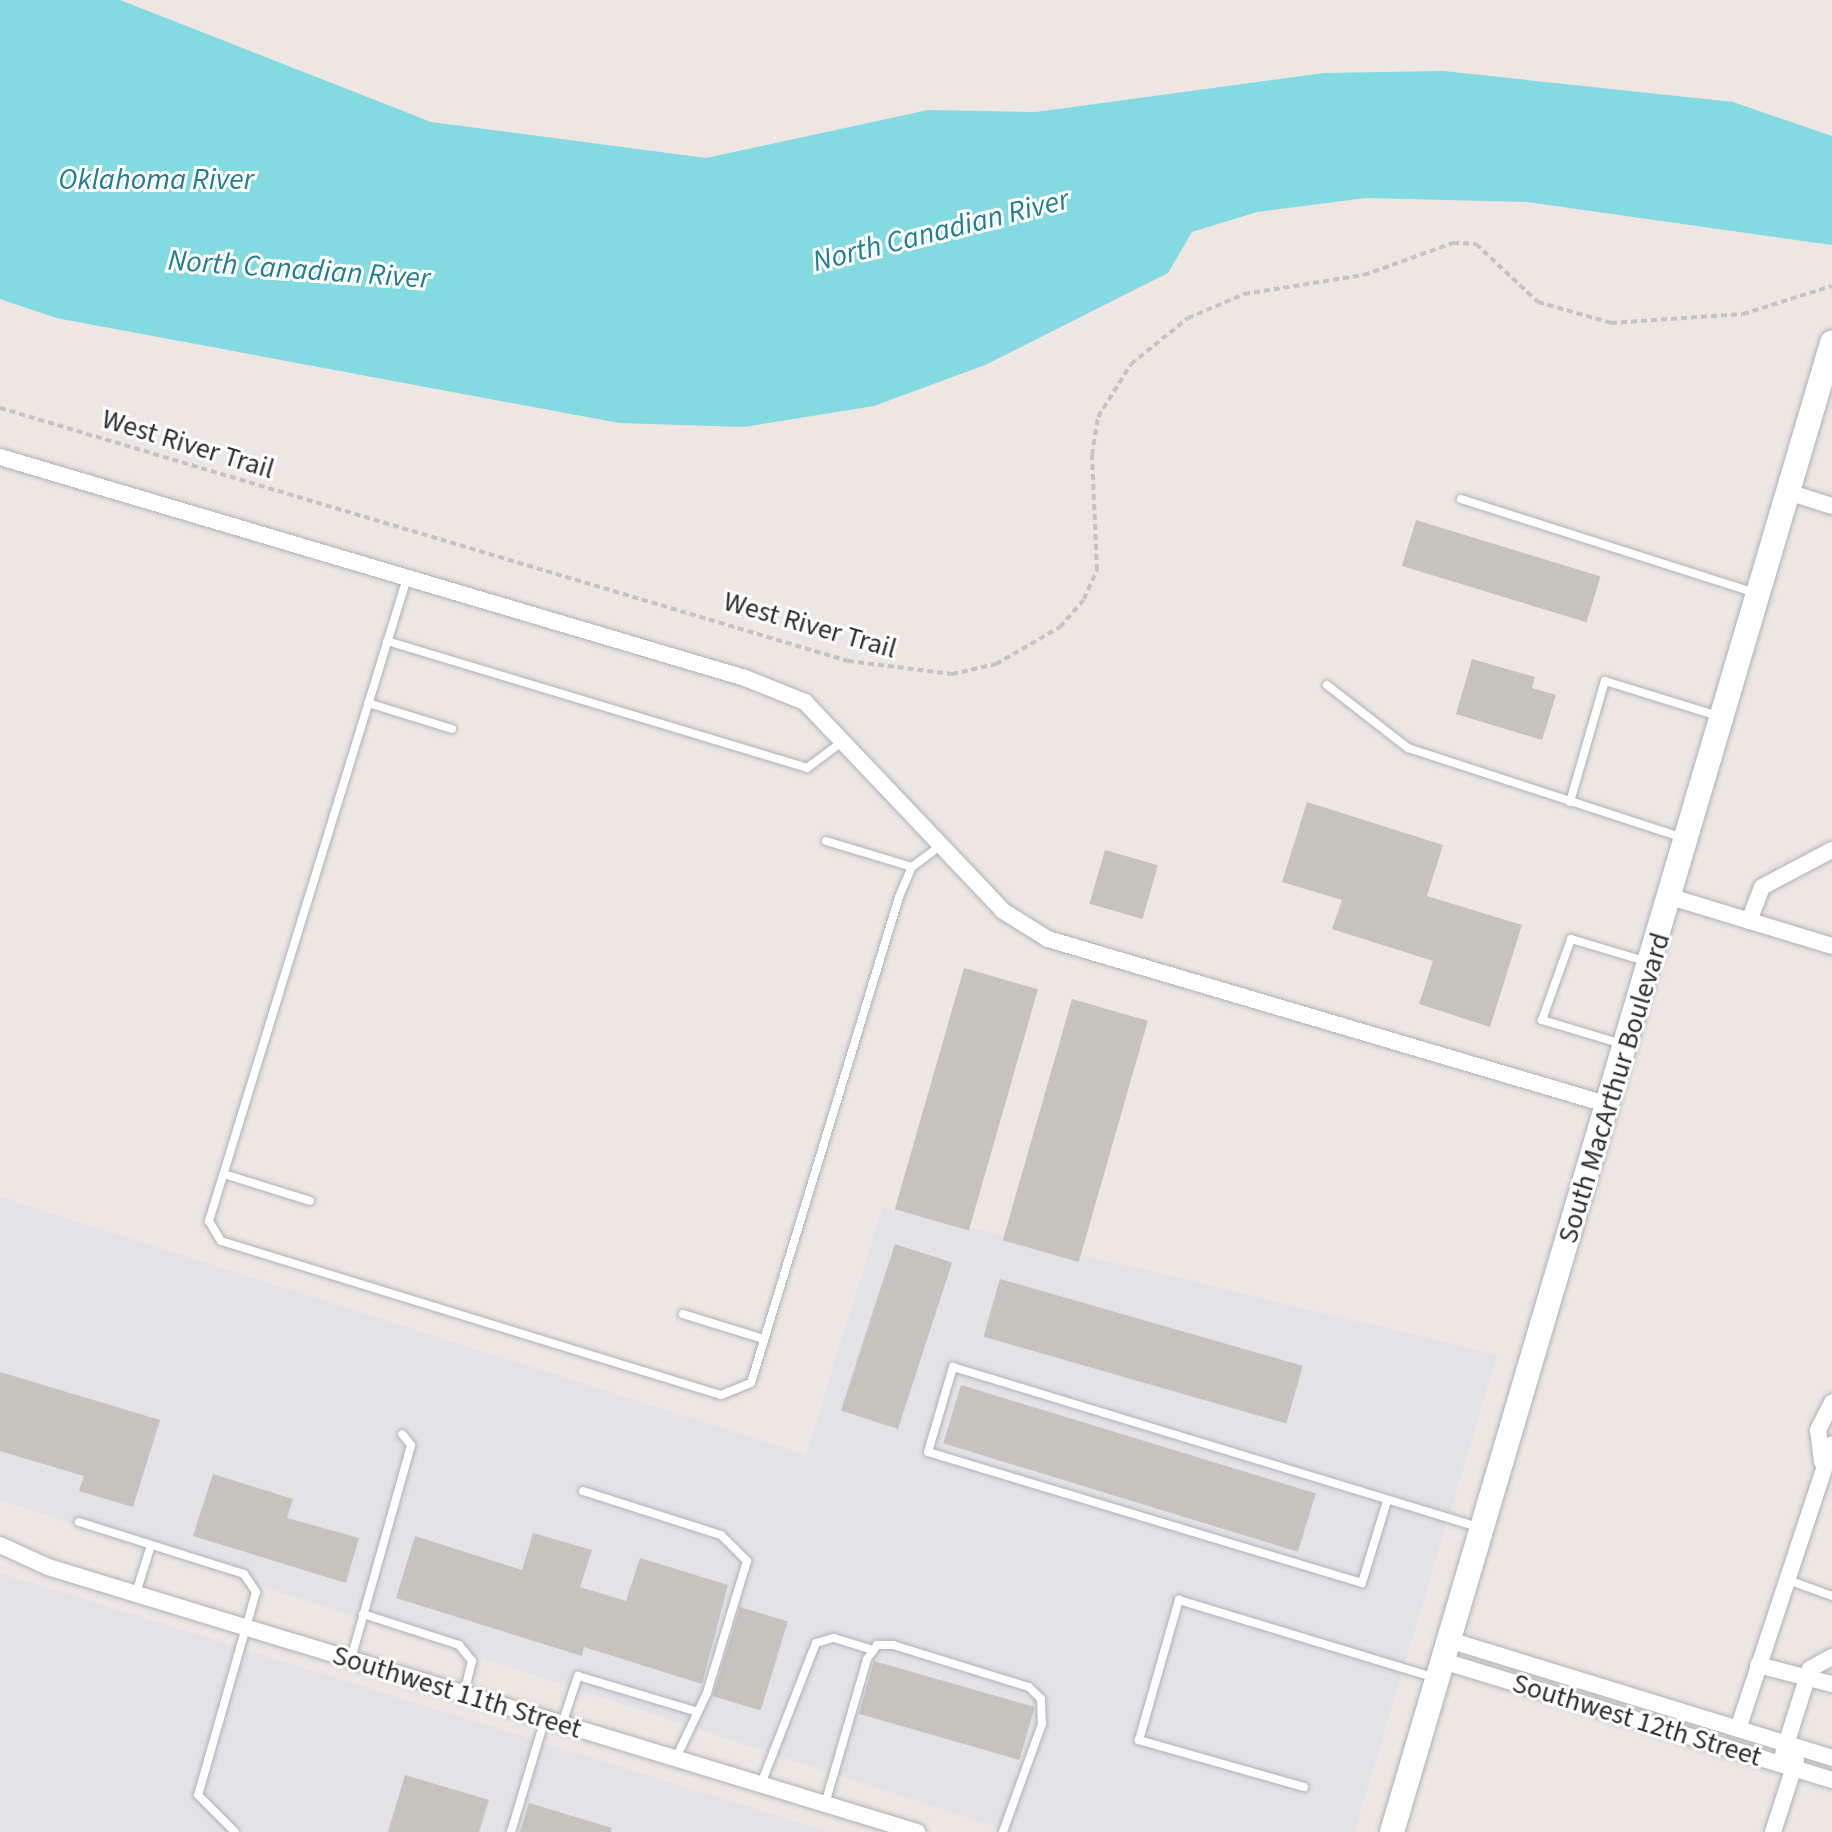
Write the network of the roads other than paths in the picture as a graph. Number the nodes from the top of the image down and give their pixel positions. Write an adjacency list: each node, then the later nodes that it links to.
1 (1832, 343): 3 (main road, South MacArthur Boulevard)
2 (0, 457): 6 (street)
3 (1791, 493): 5 (street); 7 (main road, South MacArthur Boulevard)
4 (1461, 499): 7 (lane)
5 (1832, 506)
6 (407, 578): 8 (lane); 13 (street)
7 (1761, 594): 11 (main road, South MacArthur Boulevard)
8 (387, 641): 10 (lane); 13 (lane)
9 (1327, 685): 14 (lane)
10 (368, 703): 12 (lane); 26 (lane)
11 (1724, 717): 14 (lane); 15 (main road, South MacArthur Boulevard)
12 (452, 729)
13 (846, 739): 17 (street)
14 (1570, 802): 15 (lane)
15 (1688, 839): 20 (main road, South MacArthur Boulevard)
16 (826, 841): 19 (lane)
17 (942, 844): 19 (lane); 25 (street)
18 (1832, 850): 21 (street)
19 (912, 867): 29 (lane)
20 (1671, 897): 21 (street); 23 (main road, South MacArthur Boulevard)
21 (1749, 921): 22 (street)
22 (1832, 946)
23 (1651, 963): 24 (main road, South MacArthur Boulevard); 24 (lane)
24 (1627, 1045): 25 (main road, South MacArthur Boulevard)
25 (1609, 1105): 37 (main road, South MacArthur Boulevard)
26 (224, 1174): 27 (lane); 29 (lane)
27 (310, 1201)
28 (683, 1314): 29 (lane)
29 (764, 1339)
30 (1832, 1402): 33 (street)
31 (402, 1434): 43 (lane)
32 (1832, 1444): 33 (street)
33 (1822, 1464): 40 (street)
34 (583, 1491): 53 (lane)
35 (1387, 1501): 35 (lane); 37 (lane)
36 (79, 1522): 39 (lane)
37 (1482, 1529): 48 (main road, South MacArthur Boulevard)
38 (0, 1545): 41 (street, Southwest 11th Street)
39 (151, 1545): 41 (lane); 44 (lane)
40 (1785, 1580): 42 (lane); 49 (street)
41 (136, 1594): 44 (street, Southwest 11th Street)
42 (1832, 1596)
43 (363, 1614): 47 (lane); 52 (lane)
44 (246, 1627): 47 (street, Southwest 11th Street); 65 (lane)
45 (873, 1650): 62 (lane); 64 (lane); 68 (lane)
46 (1832, 1657): 50 (street)
47 (351, 1659): 52 (street, Southwest 11th Street)
48 (1443, 1660): 56 (street, Southwest 12th Street); 60 (street, Southwest 12th Street); 63 (lane); 69 (main road, South MacArthur Boulevard)
49 (1758, 1665): 50 (street); 56 (street)
50 (1807, 1680): 51 (street); 57 (street)
51 (1832, 1684)
52 (464, 1694): 54 (street, Southwest 11th Street)
53 (698, 1712): 55 (lane); 59 (lane)
54 (545, 1719): 55 (street, Southwest 11th Street); 66 (lane)
55 (562, 1724): 59 (street, Southwest 11th Street)
56 (1738, 1729): 57 (street, Southwest 12th Street)
57 (1793, 1746): 58 (street, Southwest 12th Street); 60 (street)
58 (1832, 1758)
59 (675, 1759): 62 (street, Southwest 11th Street)
60 (1787, 1766): 61 (street, Southwest 12th Street); 70 (street)
61 (1832, 1780)
62 (761, 1784): 64 (street, Southwest 11th Street)
63 (1304, 1787)
64 (825, 1804): 67 (street, Southwest 11th Street)
65 (235, 1832)
66 (511, 1832)
67 (917, 1832)
68 (1003, 1832)
69 (1392, 1832)
70 (1773, 1832)

